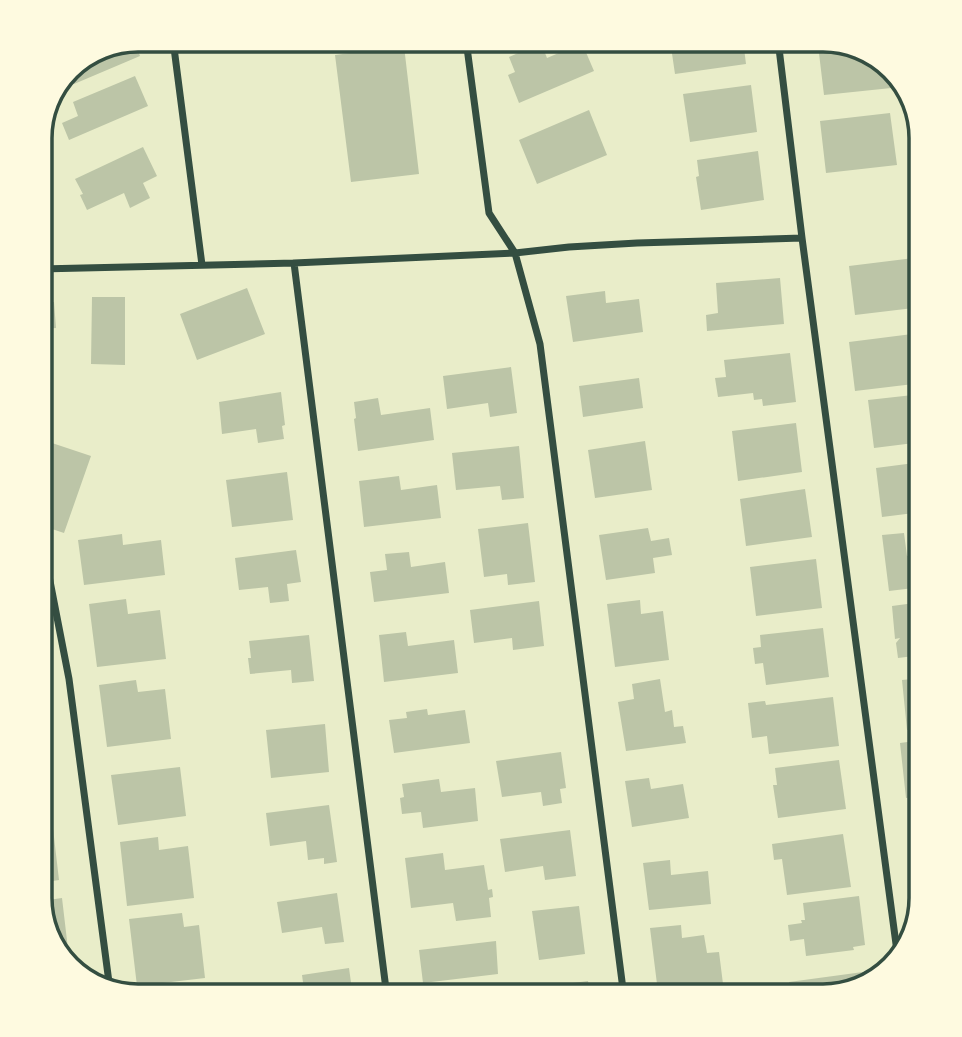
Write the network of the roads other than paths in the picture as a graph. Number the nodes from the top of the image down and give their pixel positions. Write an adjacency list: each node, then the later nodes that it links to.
1 (175, 52): 7 (street)
2 (468, 52): 5 (street)
3 (780, 53): 4 (street)
4 (802, 238): 5 (street); 10 (street)
5 (515, 253): 6 (street); 13 (street)
6 (294, 263): 7 (street); 12 (street)
7 (202, 265): 8 (street)
8 (53, 269)
9 (52, 594): 11 (street)
10 (896, 945)
11 (109, 979)
12 (385, 984)
13 (622, 984)

